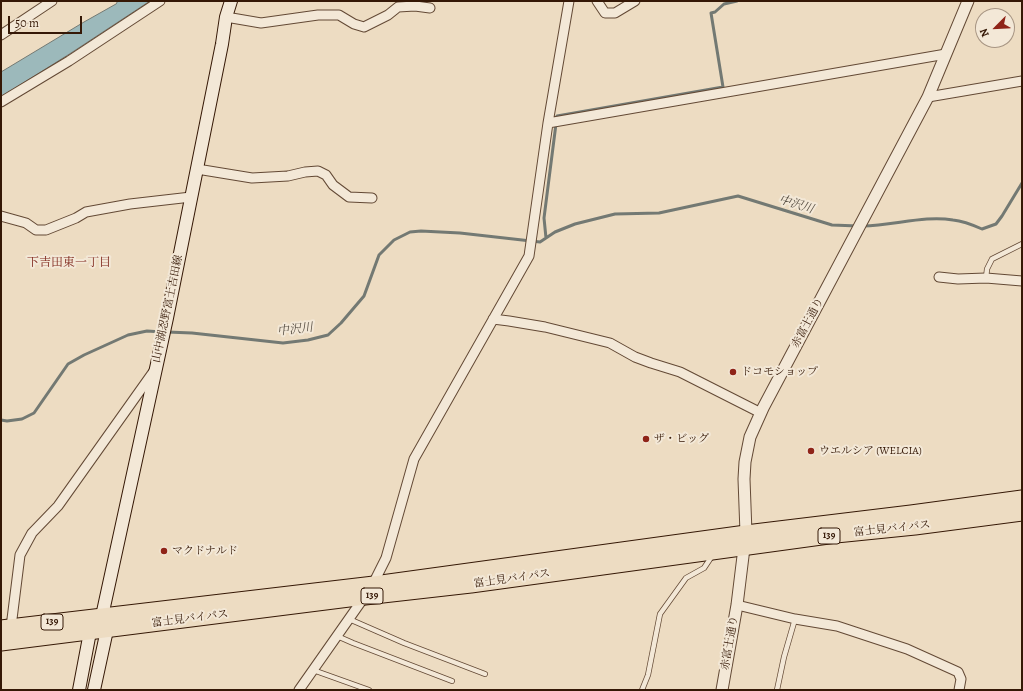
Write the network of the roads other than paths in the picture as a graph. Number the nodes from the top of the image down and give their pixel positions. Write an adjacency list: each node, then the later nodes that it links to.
1 (52, 1): 10 (street)
2 (160, 1): 14 (street)
3 (232, 1): 9 (main road, 山中湖忍野富士吉田線)
4 (568, 1): 15 (street)
5 (597, 1): 6 (street)
6 (635, 1)
7 (968, 1): 11 (street, 赤富士通り)
8 (430, 8): 9 (street)
9 (226, 18): 16 (main road, 山中湖忍野富士吉田線)
10 (1, 35)
11 (946, 54): 13 (street, 赤富士通り); 15 (street)
12 (1022, 81): 13 (street)
13 (928, 97): 26 (street, 赤富士通り)
14 (1, 102)
15 (548, 123): 24 (street)
16 (197, 169): 17 (main road, 山中湖忍野富士吉田線); 18 (street)
17 (191, 197): 19 (street); 25 (main road, 山中湖忍野富士吉田線)
18 (372, 198)
19 (1, 216)
20 (1022, 244): 22 (lane)
21 (939, 277): 22 (street)
22 (986, 278): 23 (street)
23 (1022, 281)
24 (493, 319): 26 (street); 32 (street)
25 (157, 364): 35 (main road, 山中湖忍野富士吉田線); 38 (street)
26 (761, 413): 29 (street, 赤富士通り)
27 (1022, 498): 29 (highway, 富士見バイパス / 139)
28 (1022, 513): 30 (highway, 富士見バイパス / 139)
29 (746, 533): 30 (street, 赤富士通り); 32 (highway, 富士見バイパス / 139)
30 (744, 548): 31 (highway, 富士見バイパス / 139); 34 (street, 赤富士通り)
31 (715, 552): 33 (highway, 富士見バイパス / 139); 50 (lane)
32 (374, 584): 33 (street); 35 (highway, 富士見バイパス / 139)
33 (365, 597): 36 (street); 39 (highway, 富士見バイパス / 139)
34 (737, 605): 37 (street); 51 (street, 赤富士通り)
35 (102, 616): 38 (highway, 富士見バイパス / 139); 39 (main road); 40 (main road, 山中湖忍野富士吉田線)
36 (349, 618): 41 (street); 44 (lane)
37 (795, 619): 52 (lane); 53 (street)
38 (6, 627)
39 (107, 630): 40 (highway, 富士見バイパス / 139); 47 (main road)
40 (90, 632): 42 (highway, 富士見バイパス / 139); 46 (main road, 山中湖忍野富士吉田線)
41 (337, 636): 43 (street); 45 (lane)
42 (2, 645)
43 (313, 670): 48 (street); 49 (lane)
44 (485, 674)
45 (452, 680)
46 (79, 690)
47 (94, 690)
48 (299, 690)
49 (369, 690)
50 (642, 690)
51 (722, 690)
52 (777, 690)
53 (959, 690)

